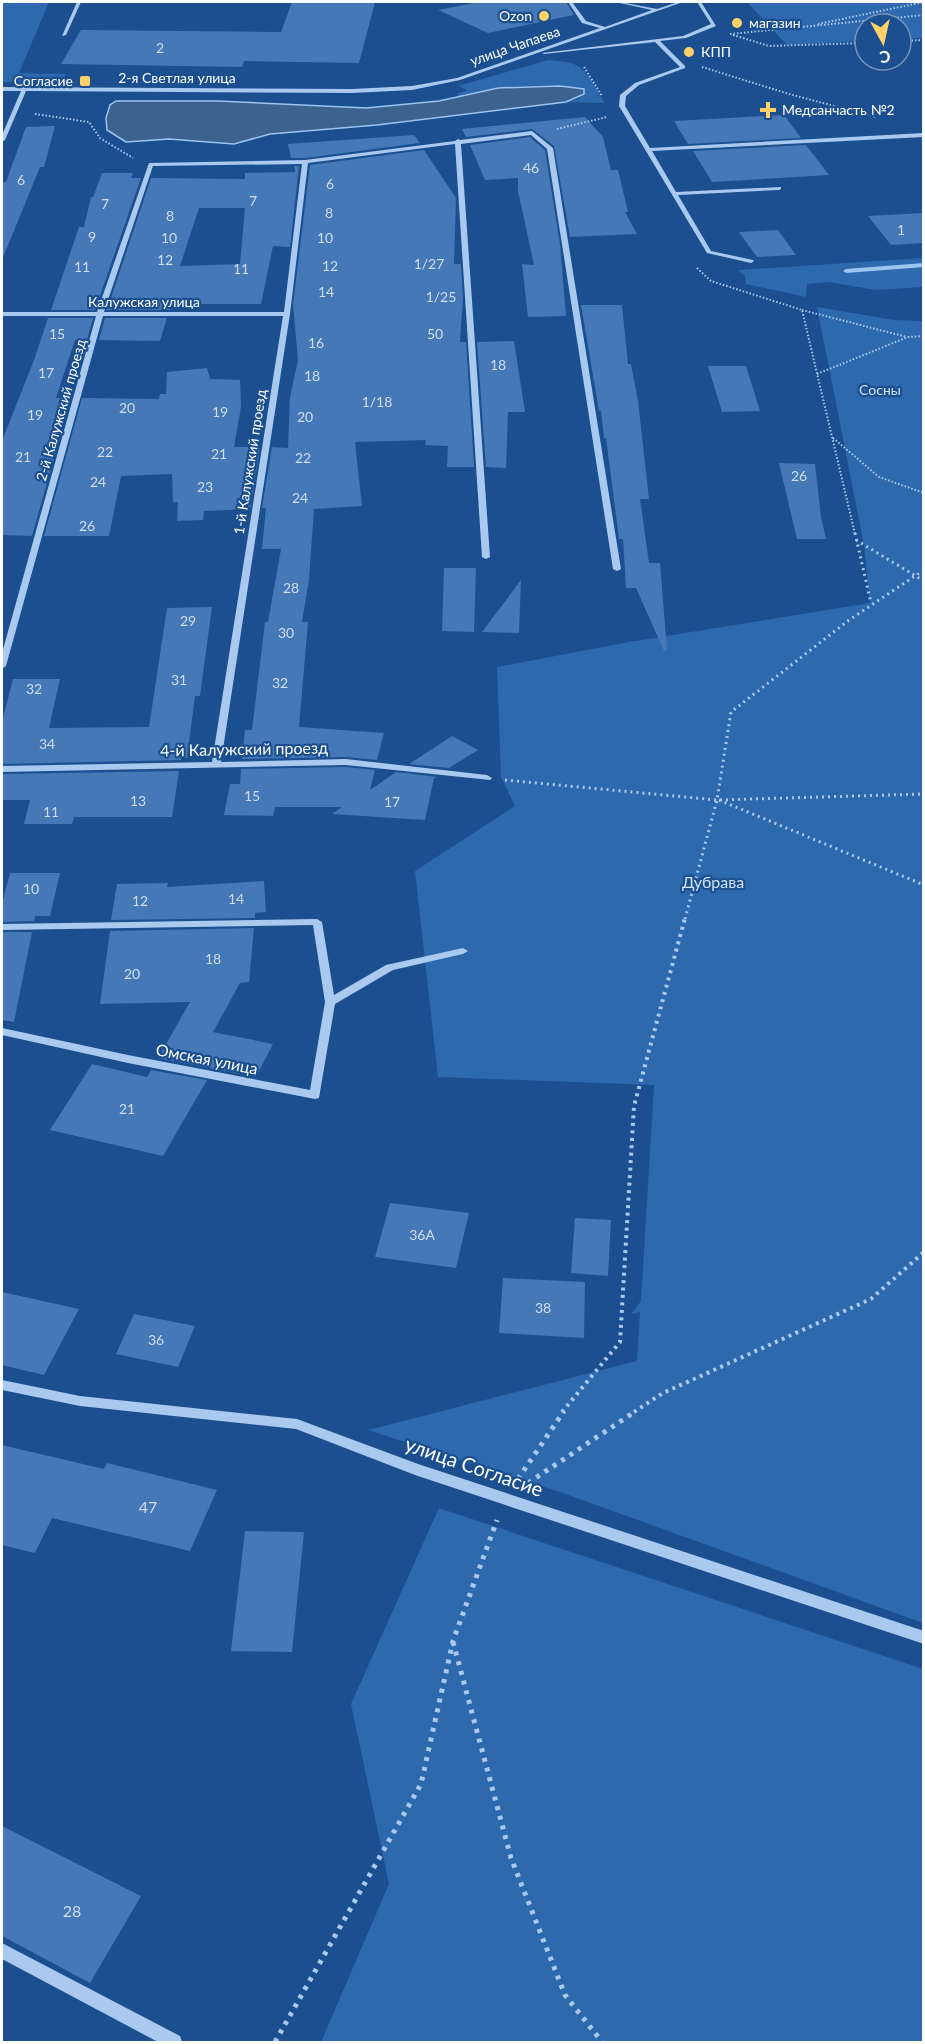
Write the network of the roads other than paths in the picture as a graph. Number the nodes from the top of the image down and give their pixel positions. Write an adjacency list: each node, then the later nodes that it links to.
1 (79, 2): 8 (street)
2 (570, 2): 7 (street)
3 (622, 2): 6 (street)
4 (681, 2): 6 (street, улица Чапаева)
5 (699, 2): 9 (street)
6 (656, 10): 7 (street, улица Чапаева)
7 (605, 28): 10 (street, улица Чапаева)
8 (64, 35)
9 (657, 40): 10 (street); 17 (street)
10 (529, 54): 13 (street, улица Чапаева)
11 (2, 89): 12 (street, 2-я Светлая улица)
12 (24, 89): 13 (street, 2-я Светлая улица); 15 (street)
13 (352, 91)
14 (924, 135): 17 (street)
15 (2, 140)
16 (458, 141): 18 (street); 25 (street); 26 (street)
17 (647, 150): 20 (street)
18 (305, 162): 23 (street, 2-й Калужский проезд); 24 (street, 1-й Калужский проезд)
19 (779, 188): 20 (street)
20 (674, 194): 21 (street)
21 (751, 261)
22 (2, 314): 23 (street, Калужская улица)
23 (100, 314): 24 (street, Калужская улица); 27 (street, 2-й Калужский проезд)
24 (287, 314): 28 (street, 1-й Калужский проезд)
25 (486, 557)
26 (617, 569)
27 (2, 666)
28 (216, 765): 29 (street, 4-й Калужский проезд); 30 (street, 4-й Калужский проезд)
29 (2, 769)
30 (487, 778)
31 (2, 927): 33 (street, Омская улица)
32 (463, 951): 33 (street)
33 (330, 1002): 34 (street, Омская улица)
34 (2, 1032)
35 (2, 1385): 36 (street, улица Согласие)
36 (924, 1638)
37 (2, 1951): 38 (street)
38 (174, 2043)

